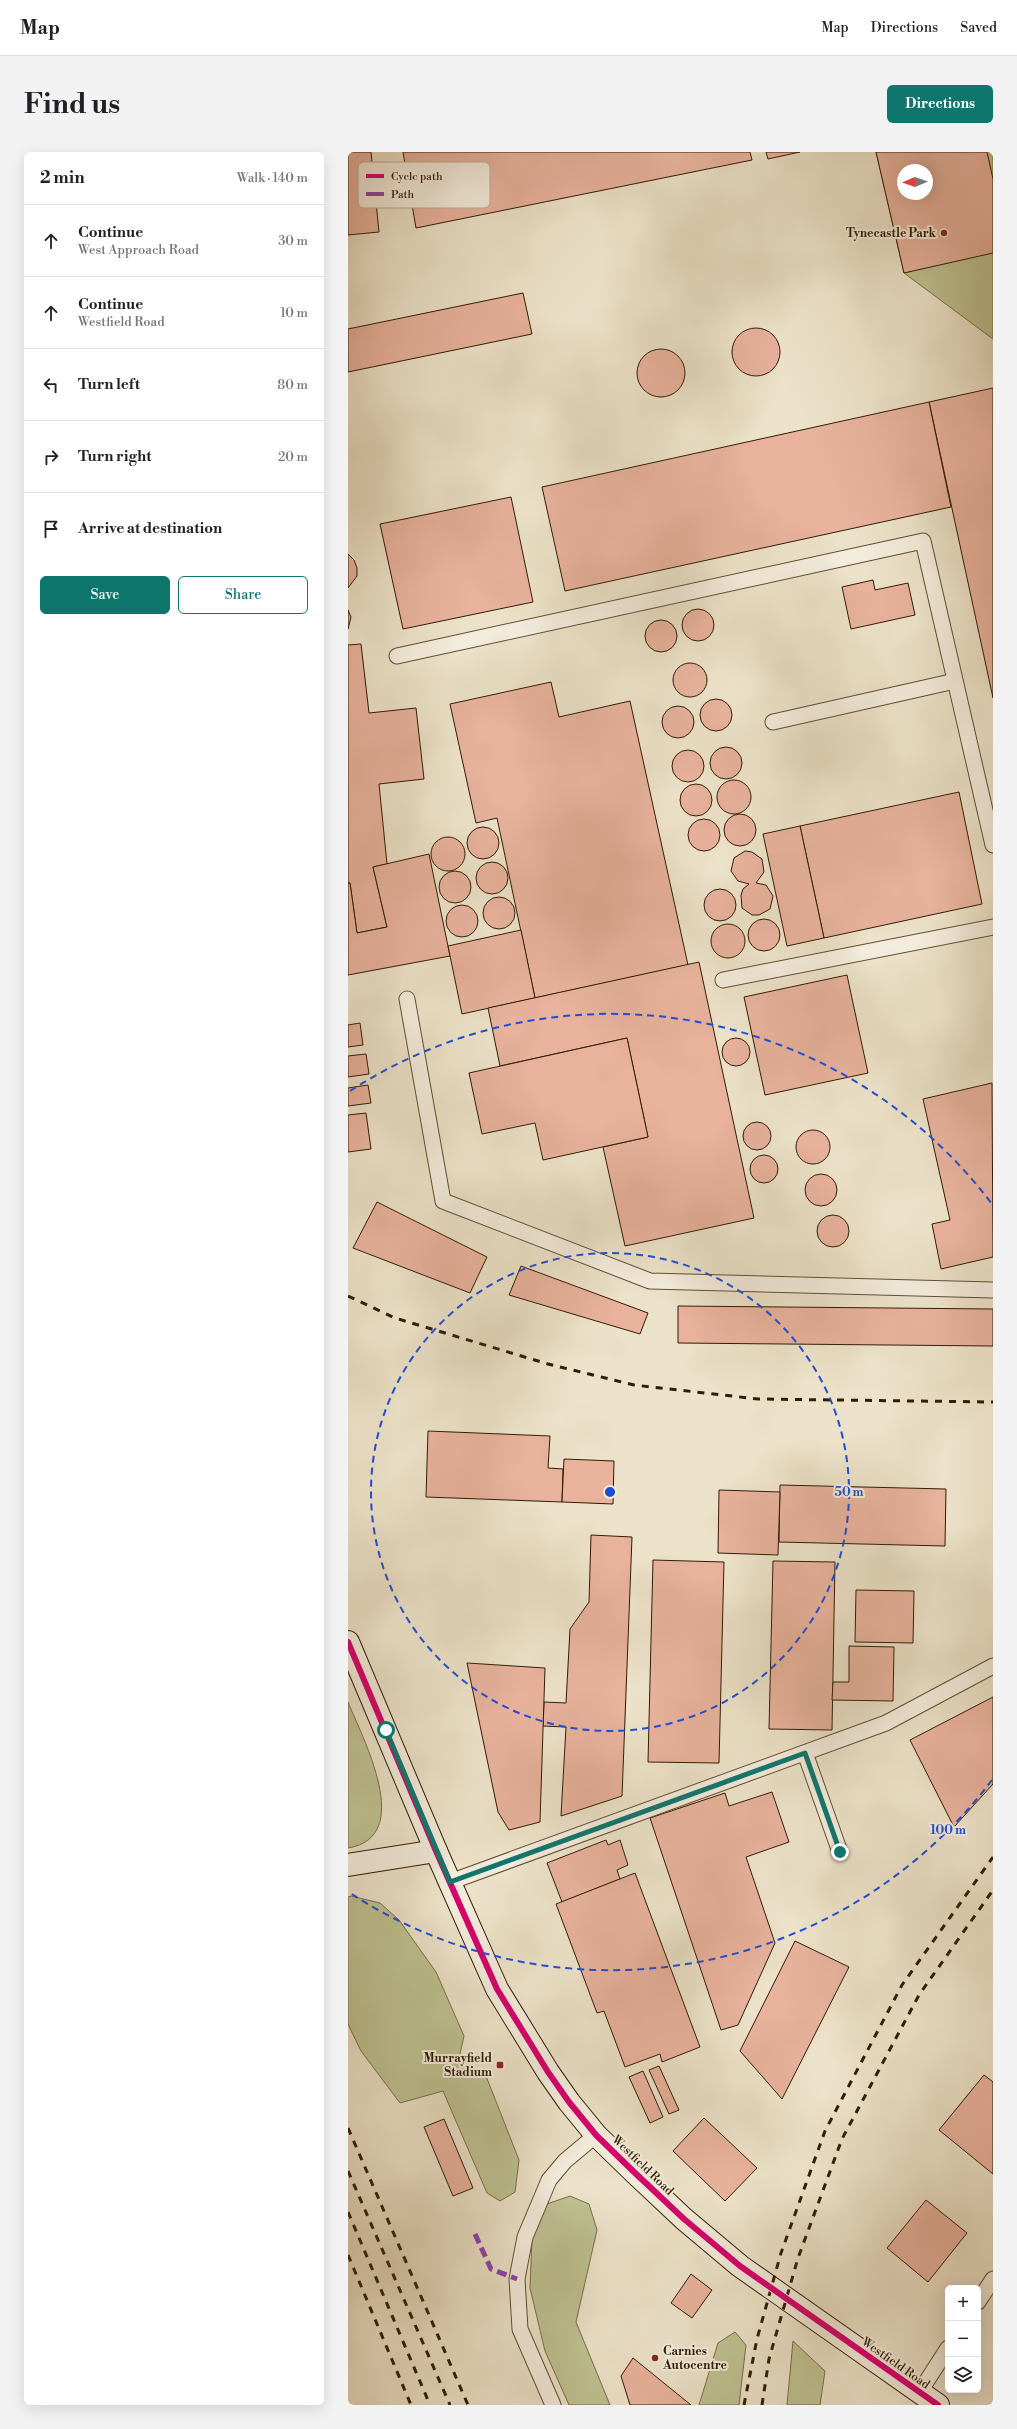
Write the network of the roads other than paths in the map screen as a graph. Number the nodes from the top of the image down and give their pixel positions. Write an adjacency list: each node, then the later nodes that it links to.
1 (397, 656): 2 (lane)
2 (955, 681): 3 (lane); 4 (lane)
3 (773, 722)
4 (993, 845)
5 (993, 927): 6 (lane)
6 (723, 980)
7 (408, 999): 8 (lane)
8 (993, 1290)
9 (348, 1642): 12 (street, Westfield Road)
10 (993, 1666): 11 (lane)
11 (805, 1753): 13 (lane); 15 (lane)
12 (436, 1851): 14 (street); 15 (street, Westfield Road)
13 (840, 1852)
14 (348, 1865)
15 (450, 1882): 16 (street, Westfield Road)
16 (596, 2135): 20 (street, Westfield Road); 21 (lane)
17 (993, 2279): 18 (lane)
18 (981, 2297)
19 (945, 2353): 20 (lane)
20 (919, 2393): 22 (street, Westfield Road)
21 (554, 2405)
22 (938, 2405)

